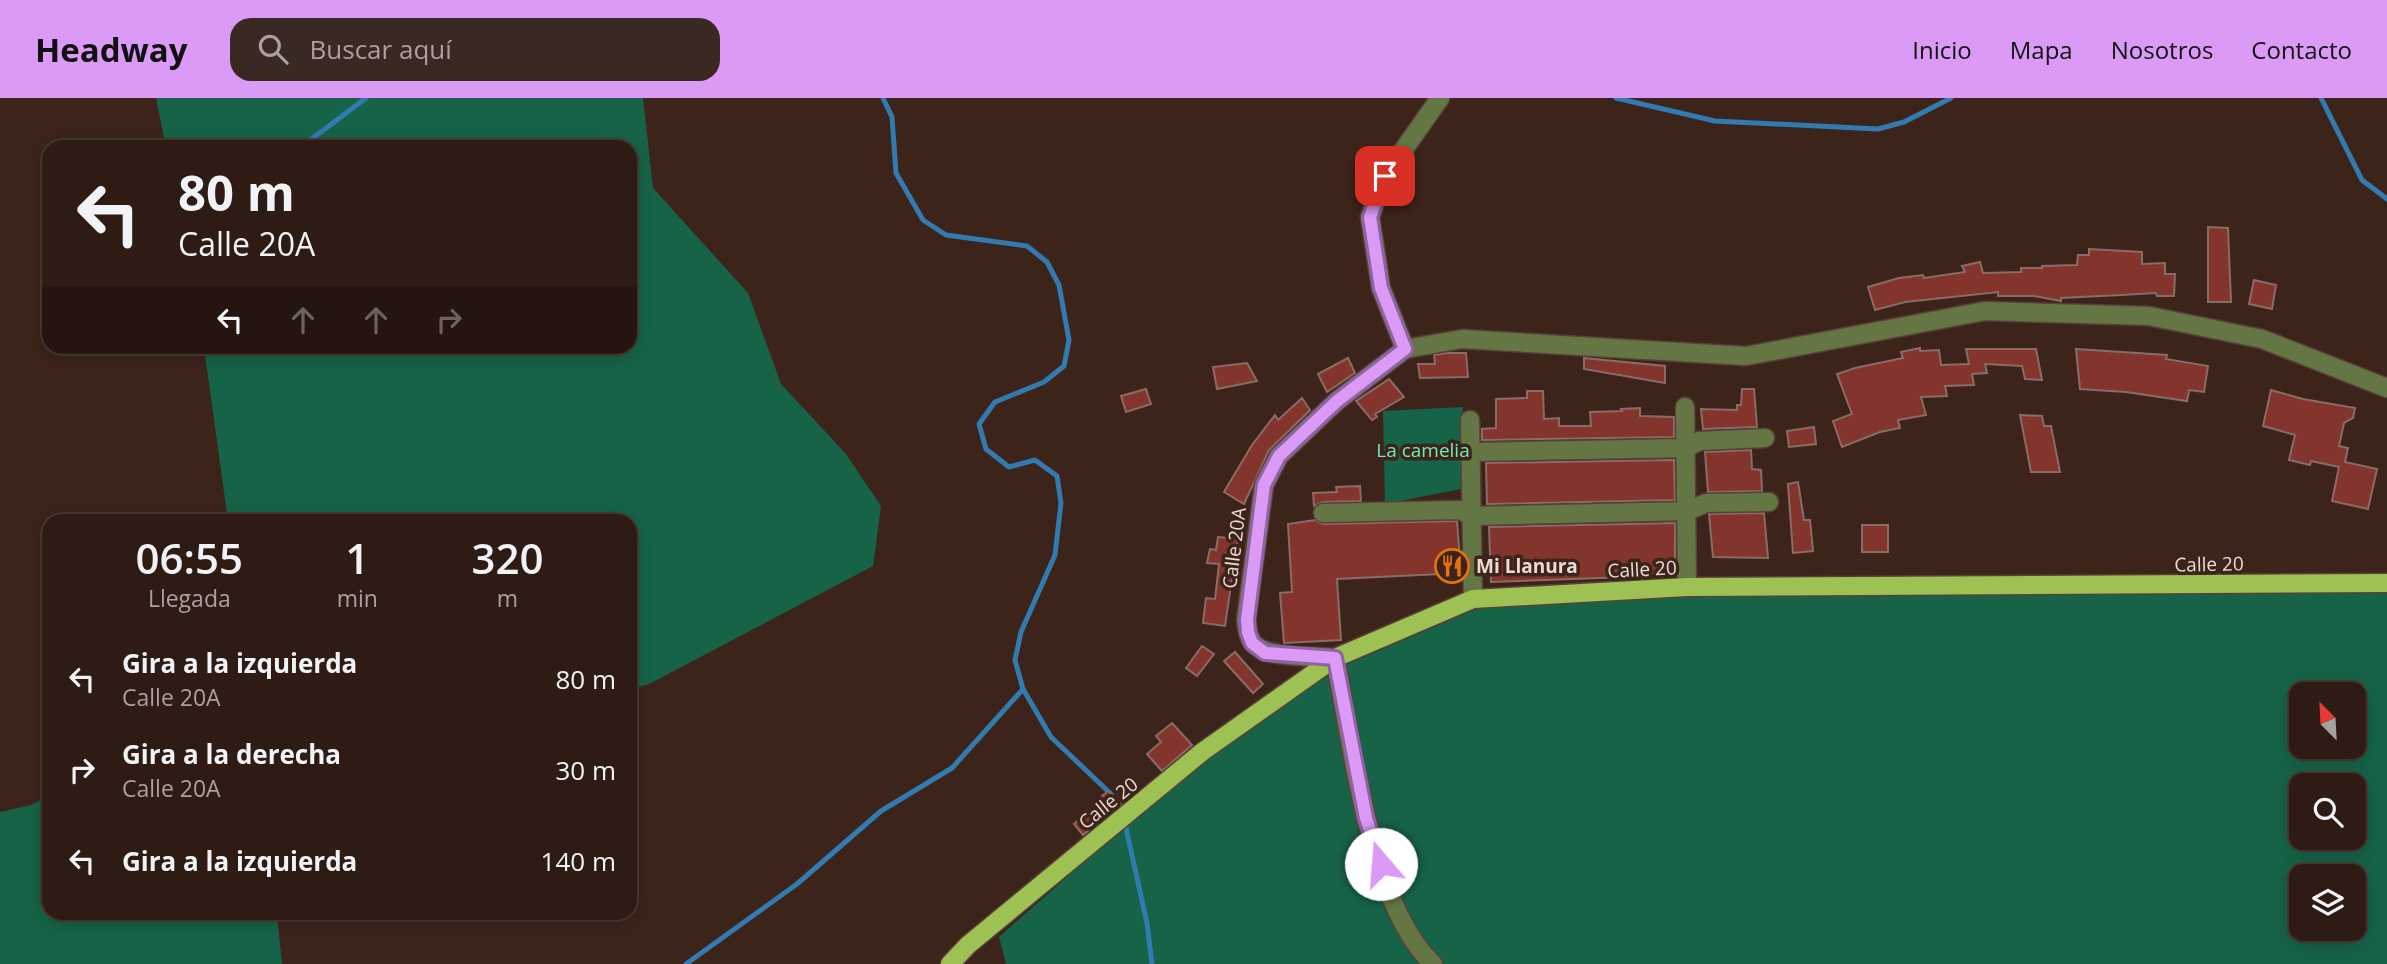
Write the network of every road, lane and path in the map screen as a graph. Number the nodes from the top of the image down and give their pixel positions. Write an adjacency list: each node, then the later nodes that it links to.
1 (1440, 98): 2 (street)
2 (1405, 349): 3 (street); 16 (street, Calle 20A)
3 (2387, 388)
4 (1685, 407): 7 (street)
5 (1470, 419): 8 (street)
6 (1765, 438): 7 (street)
7 (1686, 448): 8 (street); 10 (street)
8 (1472, 452): 12 (street)
9 (1769, 502): 10 (street)
10 (1688, 512): 12 (street); 14 (street)
11 (1322, 513): 12 (street)
12 (1473, 516): 15 (street)
13 (2387, 583): 14 (main road, Calle 20)
14 (1687, 587): 15 (main road, Calle 20)
15 (1473, 599): 16 (main road, Calle 20)
16 (1335, 658): 17 (main road, Calle 20); 18 (street)
17 (950, 964)
18 (1433, 964)

